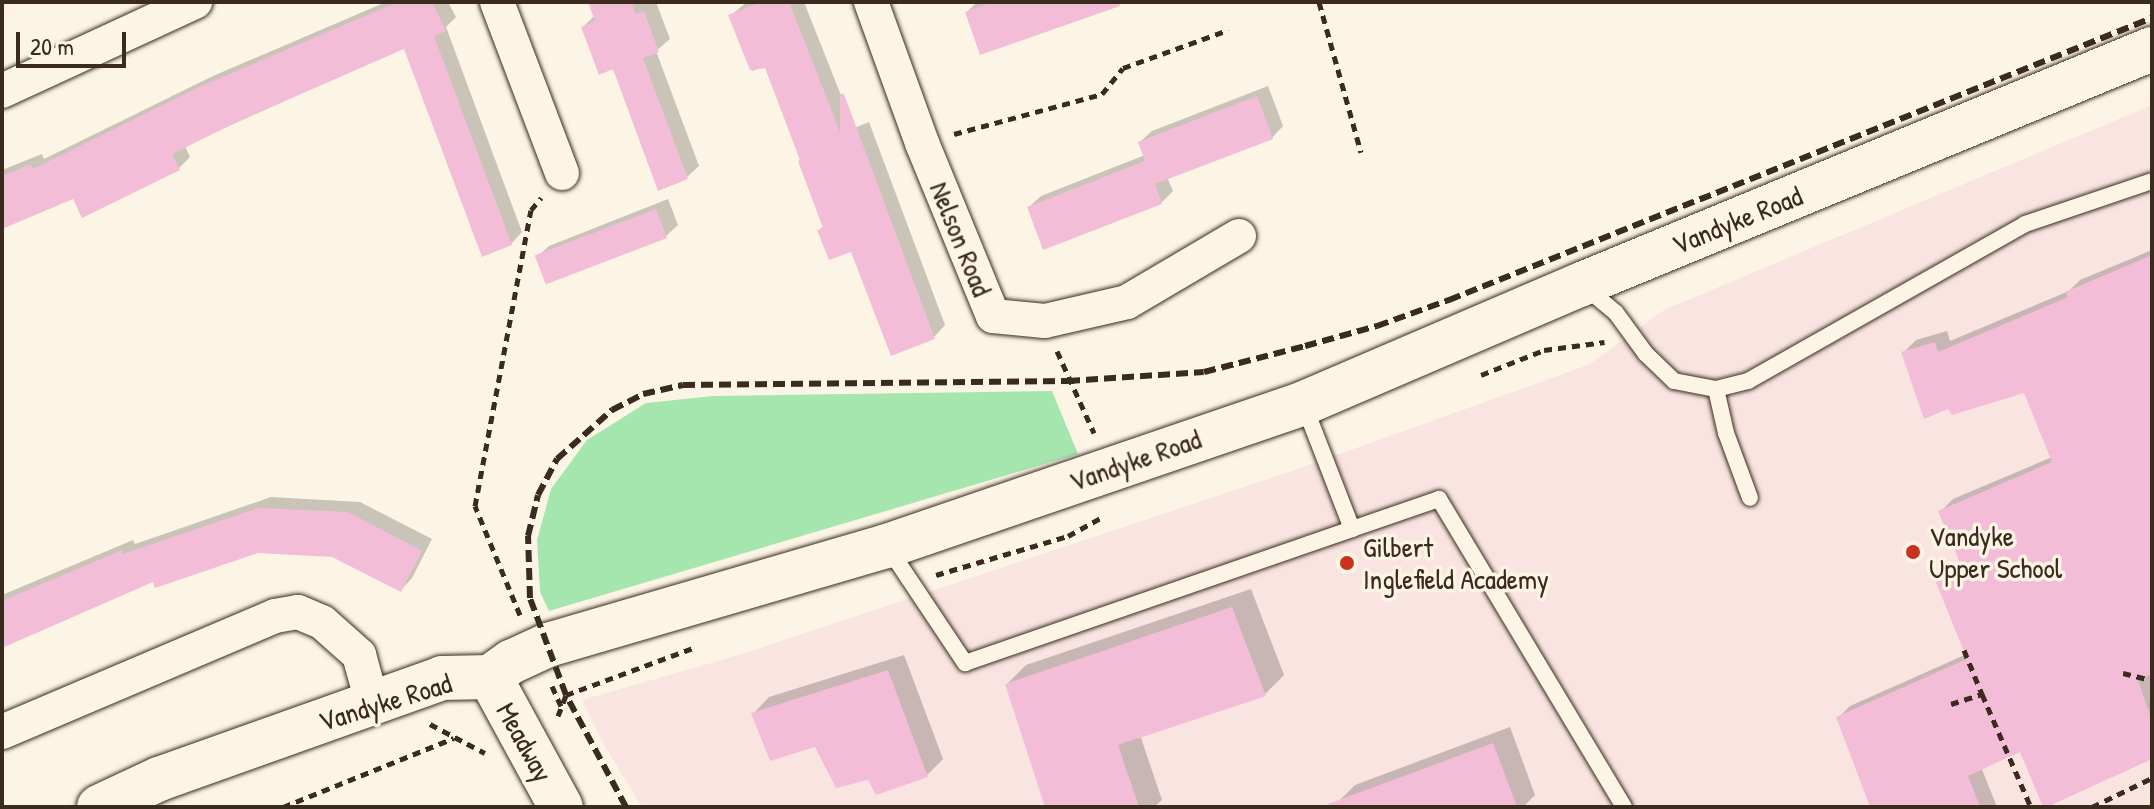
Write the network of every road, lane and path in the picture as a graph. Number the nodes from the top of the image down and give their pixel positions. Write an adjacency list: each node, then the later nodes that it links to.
1 (195, 2): 7 (street)
2 (497, 2): 10 (street)
3 (871, 2): 8 (street, Nelson Road)
4 (1319, 2): 9 (path)
5 (1228, 30): 8 (path)
6 (2152, 49): 13 (street, Vandyke Road)
7 (6, 79)
8 (922, 143): 14 (street, Nelson Road)
9 (1361, 152)
10 (562, 173): 27 (path)
11 (2152, 181): 17 (lane)
12 (1239, 236): 14 (street, Nelson Road)
13 (1582, 284): 17 (lane); 18 (street, Vandyke Road)
14 (1045, 321): 19 (path)
15 (1611, 353): 16 (path)
16 (1473, 378)
17 (1716, 389): 20 (lane)
18 (1304, 403): 22 (lane); 23 (street, Vandyke Road)
19 (1096, 437)
20 (1750, 498)
21 (1103, 515): 24 (path)
22 (1352, 529): 24 (lane); 42 (lane)
23 (887, 546): 24 (lane); 27 (street, Vandyke Road)
24 (911, 583)
25 (705, 645): 34 (path)
26 (1964, 650): 31 (path)
27 (535, 651): 29 (street, Vandyke Road)
28 (2123, 673): 30 (path)
29 (490, 677): 32 (street, Vandyke Road); 37 (street, Meadway)
30 (2152, 680)
31 (1982, 694): 33 (path); 43 (path)
32 (384, 698): 35 (street); 36 (path); 39 (street, Vandyke Road)
33 (1951, 704)
34 (557, 718)
35 (2, 732)
36 (455, 737): 37 (path); 40 (path)
37 (529, 752): 41 (street, Meadway)
38 (2152, 778): 44 (path)
39 (99, 807)
40 (283, 807)
41 (561, 807)
42 (1624, 807)
43 (2031, 807)
44 (2092, 807)

